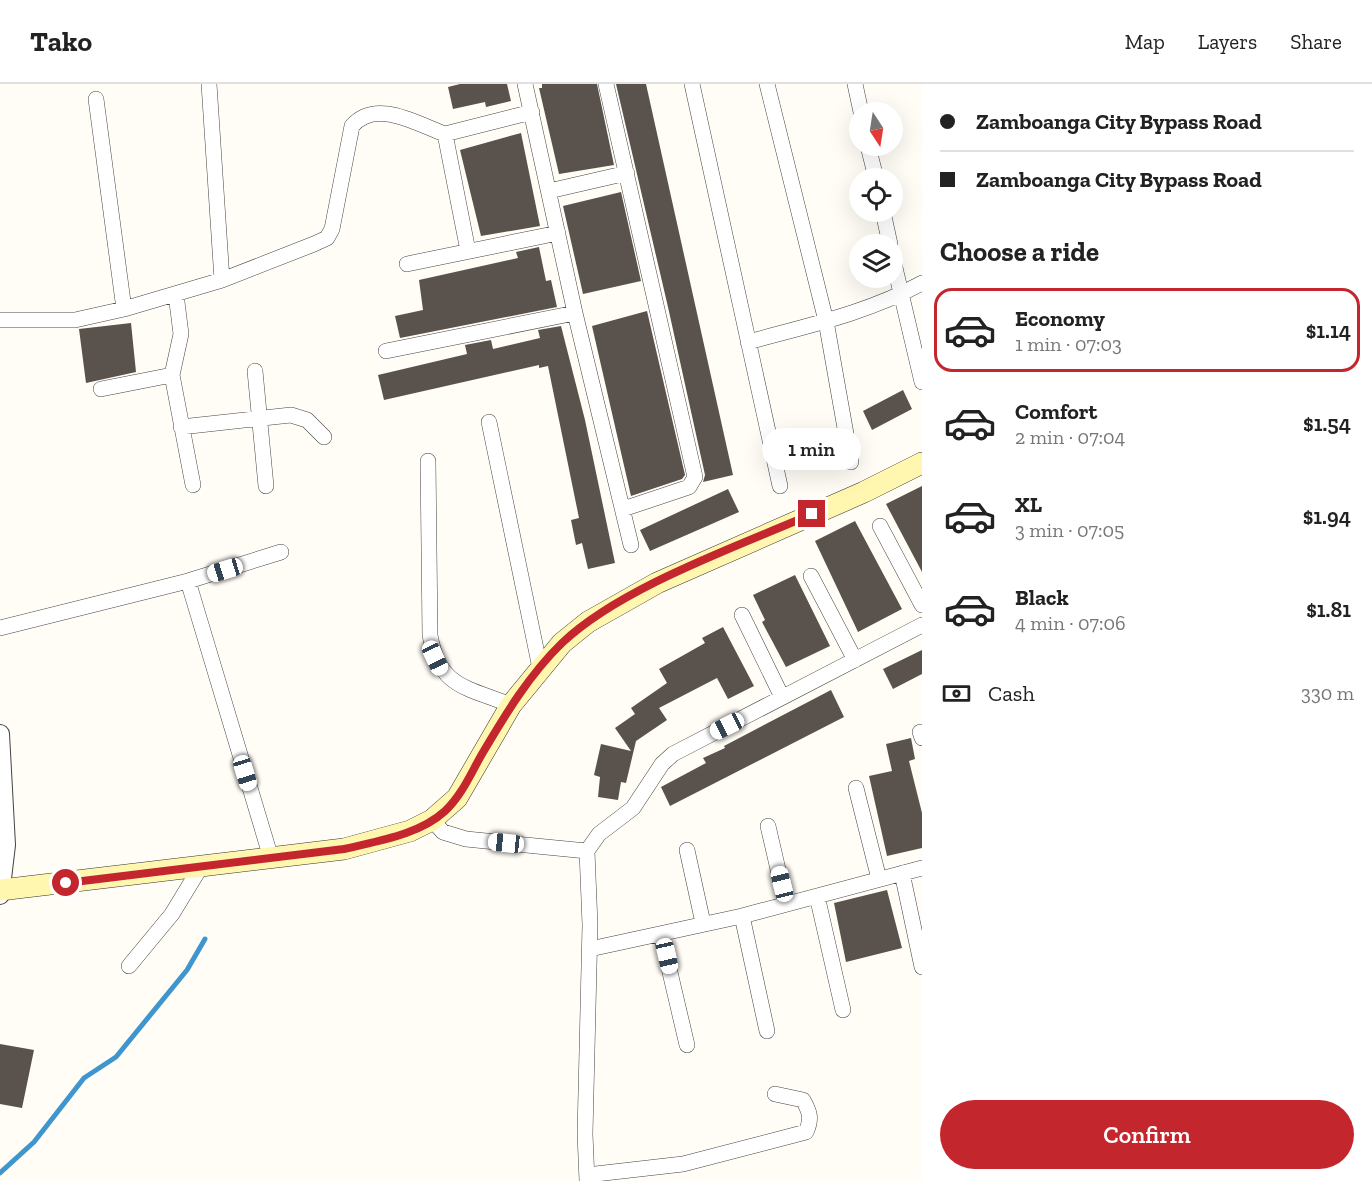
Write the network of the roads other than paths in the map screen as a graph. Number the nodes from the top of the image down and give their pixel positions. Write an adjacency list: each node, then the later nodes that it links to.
1 (209, 84): 16 (street)
2 (525, 84): 9 (street)
3 (606, 84): 11 (street)
4 (692, 84): 25 (street)
5 (767, 84): 24 (street)
6 (855, 84): 8 (street)
7 (96, 99): 21 (street)
8 (859, 102)
9 (532, 112): 10 (street); 12 (street)
10 (445, 134): 14 (street); 16 (street)
11 (627, 174): 12 (street); 41 (street)
12 (549, 191): 13 (street)
13 (558, 233): 14 (street); 22 (street)
14 (468, 251): 15 (street)
15 (408, 264)
16 (222, 280): 19 (street)
17 (922, 283): 20 (street)
18 (900, 288): 20 (street)
19 (176, 294): 21 (street); 28 (street)
20 (901, 294): 24 (street); 29 (street)
21 (124, 309): 23 (street)
22 (575, 313): 26 (street); 41 (street)
23 (0, 320)
24 (826, 321): 25 (street); 36 (street)
25 (747, 342): 40 (street)
26 (386, 351)
27 (255, 370): 31 (street)
28 (172, 375): 30 (street); 33 (street)
29 (922, 382)
30 (101, 389)
31 (259, 418): 33 (street); 34 (street); 39 (street)
32 (489, 422): 52 (street)
33 (181, 428): 38 (street)
34 (324, 437)
35 (428, 461): 54 (street)
36 (850, 462)
37 (922, 463): 52 (main road)
38 (193, 485)
39 (266, 486)
40 (780, 486)
41 (623, 509): 43 (street)
42 (880, 526): 47 (street)
43 (631, 544)
44 (281, 552): 46 (street)
45 (812, 576): 51 (street)
46 (188, 581): 50 (street); 61 (street)
47 (922, 605)
48 (742, 615): 53 (street)
49 (922, 625): 51 (street)
50 (0, 628)
51 (855, 660): 53 (street)
52 (540, 668): 54 (main road)
53 (782, 697): 60 (street)
54 (511, 705): 57 (main road)
55 (0, 734): 66 (street)
56 (856, 788): 65 (street)
57 (432, 820): 60 (street); 61 (main road)
58 (768, 826): 68 (street)
59 (687, 850): 70 (street)
60 (587, 851): 72 (street)
61 (271, 858): 62 (main road)
62 (200, 868): 66 (main road); 73 (street)
63 (922, 868): 64 (street)
64 (902, 873): 65 (street); 74 (street)
65 (879, 879): 67 (street)
66 (0, 892)
67 (817, 896): 68 (street); 75 (street)
68 (786, 904): 69 (street)
69 (742, 916): 70 (street); 76 (street)
70 (703, 923): 71 (street)
71 (662, 934): 72 (street); 77 (street)
72 (590, 949): 79 (street)
73 (129, 966)
74 (922, 968)
75 (843, 1010)
76 (767, 1031)
77 (687, 1045)
78 (776, 1094): 79 (street)
79 (587, 1178)

